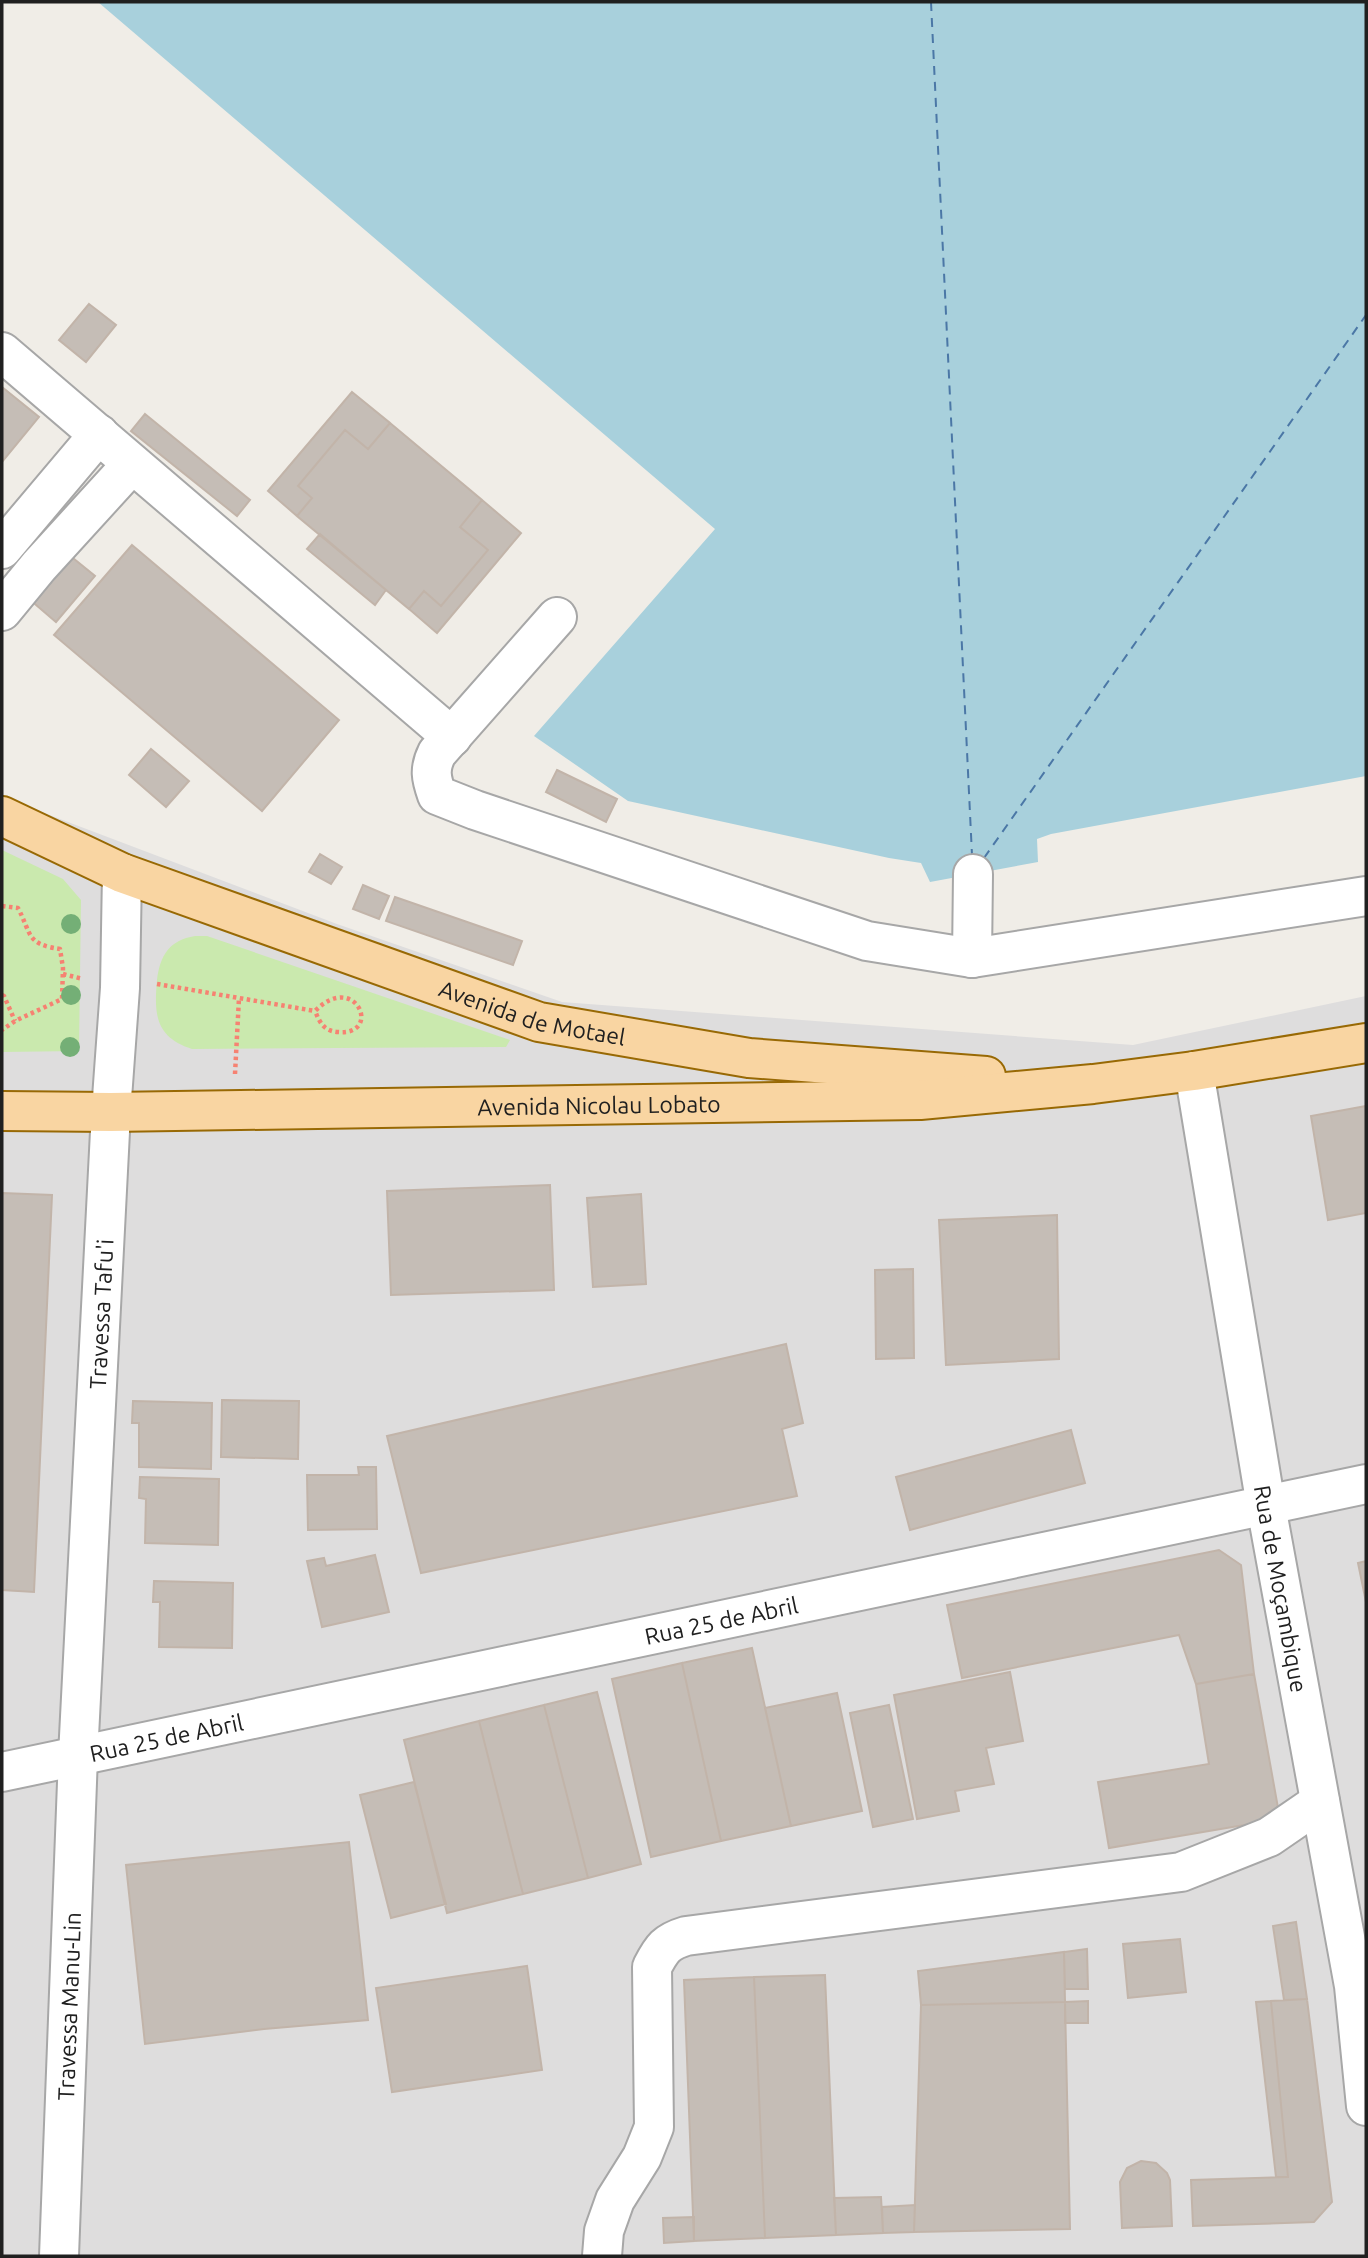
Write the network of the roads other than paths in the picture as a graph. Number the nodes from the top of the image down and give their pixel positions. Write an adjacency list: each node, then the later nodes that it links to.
1 (2, 352): 2 (street)
2 (99, 434): 3 (street); 4 (street)
3 (132, 464): 5 (street); 7 (street)
4 (2, 549)
5 (2, 611)
6 (557, 617): 7 (street)
7 (452, 737): 12 (street)
8 (2, 816): 9 (main road, Avenida de Motael)
9 (122, 873): 15 (main road, Avenida de Motael); 17 (street, Travessa Tafu'i)
10 (973, 874): 12 (street)
11 (1366, 896): 12 (street)
12 (972, 958)
13 (1366, 1043): 14 (main road, Avenida Nicolau Lobato)
14 (1194, 1072): 15 (main road, Avenida Nicolau Lobato); 19 (street, Rua de Moçambique)
15 (1093, 1084): 17 (main road, Avenida Nicolau Lobato)
16 (2, 1111): 17 (main road, Avenida Nicolau Lobato)
17 (111, 1112): 20 (street, Travessa Tafu'i)
18 (1366, 1484): 19 (street, Rua 25 de Abril)
19 (1266, 1506): 20 (street, Rua 25 de Abril); 22 (street, Rua de Moçambique)
20 (78, 1756): 21 (street, Rua 25 de Abril); 25 (street, Travessa Manu-Lin)
21 (2, 1772)
22 (1320, 1802): 23 (street, Rua de Moçambique); 26 (street)
23 (1360, 1986): 24 (street, Rua de Moçambique)
24 (1366, 2106)
25 (59, 2256)
26 (602, 2256)

